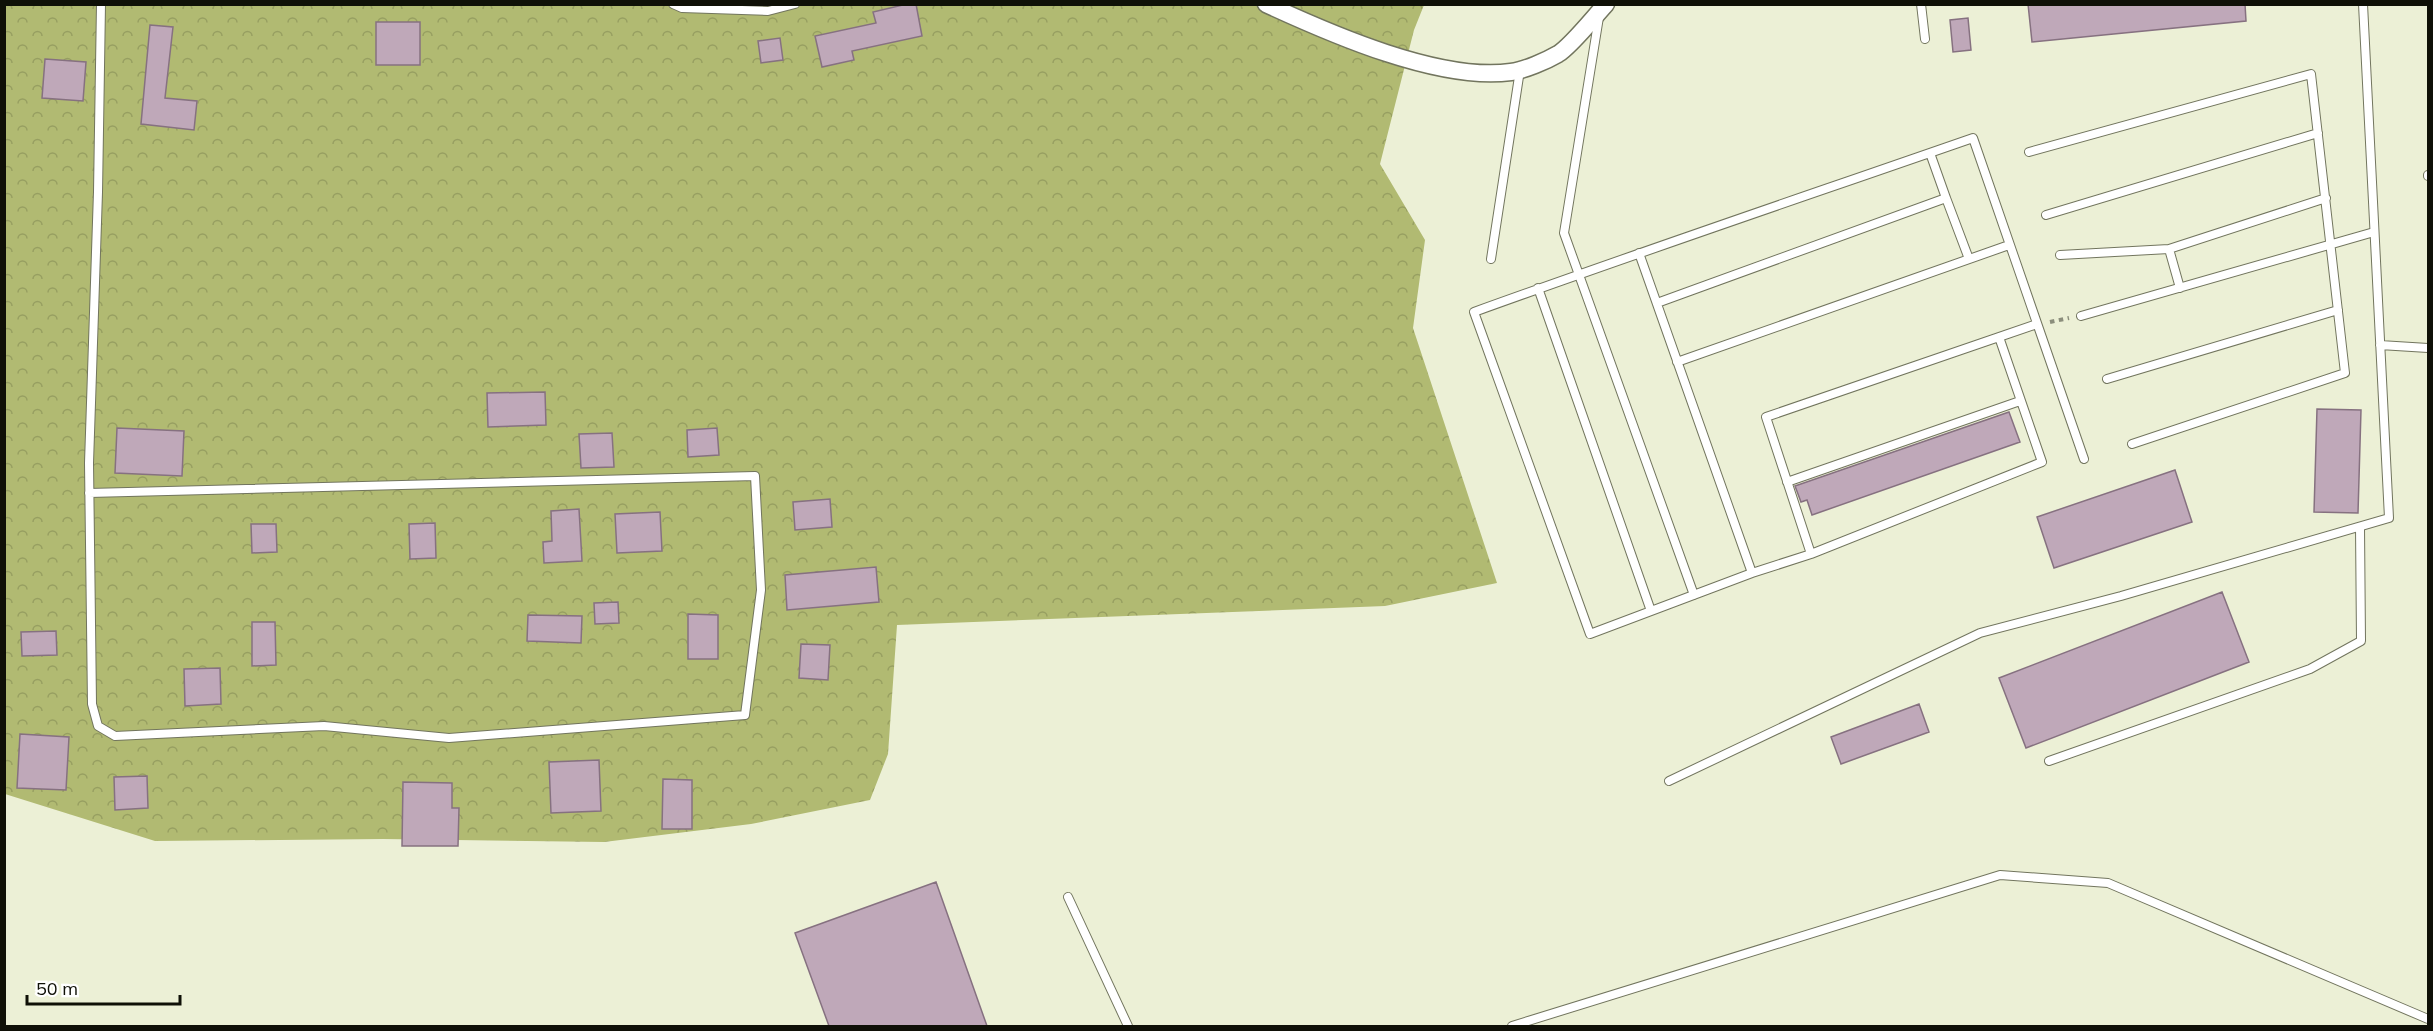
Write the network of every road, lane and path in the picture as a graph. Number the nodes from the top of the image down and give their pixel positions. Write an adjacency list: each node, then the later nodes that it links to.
1 (101, 4): 40 (lane)
2 (673, 4): 3 (lane)
3 (795, 4)
4 (1266, 4): 9 (street)
5 (1921, 4): 8 (lane)
6 (2363, 4): 16 (lane)
7 (1603, 8): 9 (street); 24 (lane)
8 (1925, 39)
9 (1520, 69): 22 (lane)
10 (2318, 133): 11 (lane); 14 (lane); 15 (lane)
11 (2029, 152)
12 (1930, 153): 13 (lane); 17 (lane); 20 (lane)
13 (1946, 198): 23 (lane); 27 (lane)
14 (2326, 198): 18 (lane); 19 (lane)
15 (2046, 215)
16 (2374, 232): 18 (lane); 32 (lane)
17 (2010, 245): 23 (lane); 30 (lane)
18 (2331, 245): 26 (lane); 28 (lane)
19 (2169, 249): 21 (lane); 26 (lane)
20 (1639, 253): 24 (lane); 27 (lane)
21 (2060, 255)
22 (1491, 259)
23 (1969, 259): 34 (lane)
24 (1579, 274): 25 (lane); 44 (lane)
25 (1538, 288): 45 (lane); 45 (lane)
26 (2180, 288): 29 (lane)
27 (1657, 303): 34 (lane)
28 (2338, 310): 35 (lane); 37 (lane)
29 (2081, 316): 30 (path)
30 (2037, 324): 31 (lane); 38 (lane)
31 (1999, 337): 36 (lane); 39 (lane)
32 (2380, 345): 33 (lane); 41 (lane)
33 (2428, 348)
34 (1677, 362): 43 (lane)
35 (2107, 379)
36 (2020, 401): 39 (lane); 42 (lane)
37 (2132, 444)
38 (2084, 459)
39 (1787, 482): 42 (lane)
40 (89, 493): 40 (lane)
41 (2360, 526): 46 (lane); 47 (lane)
42 (1811, 554): 43 (lane)
43 (1752, 573): 44 (lane)
44 (1694, 595): 45 (lane)
45 (1651, 611)
46 (2049, 761)
47 (1669, 781)
48 (1068, 897): 50 (lane)
49 (2428, 1019): 51 (lane)
50 (1128, 1026)
51 (1512, 1026)

